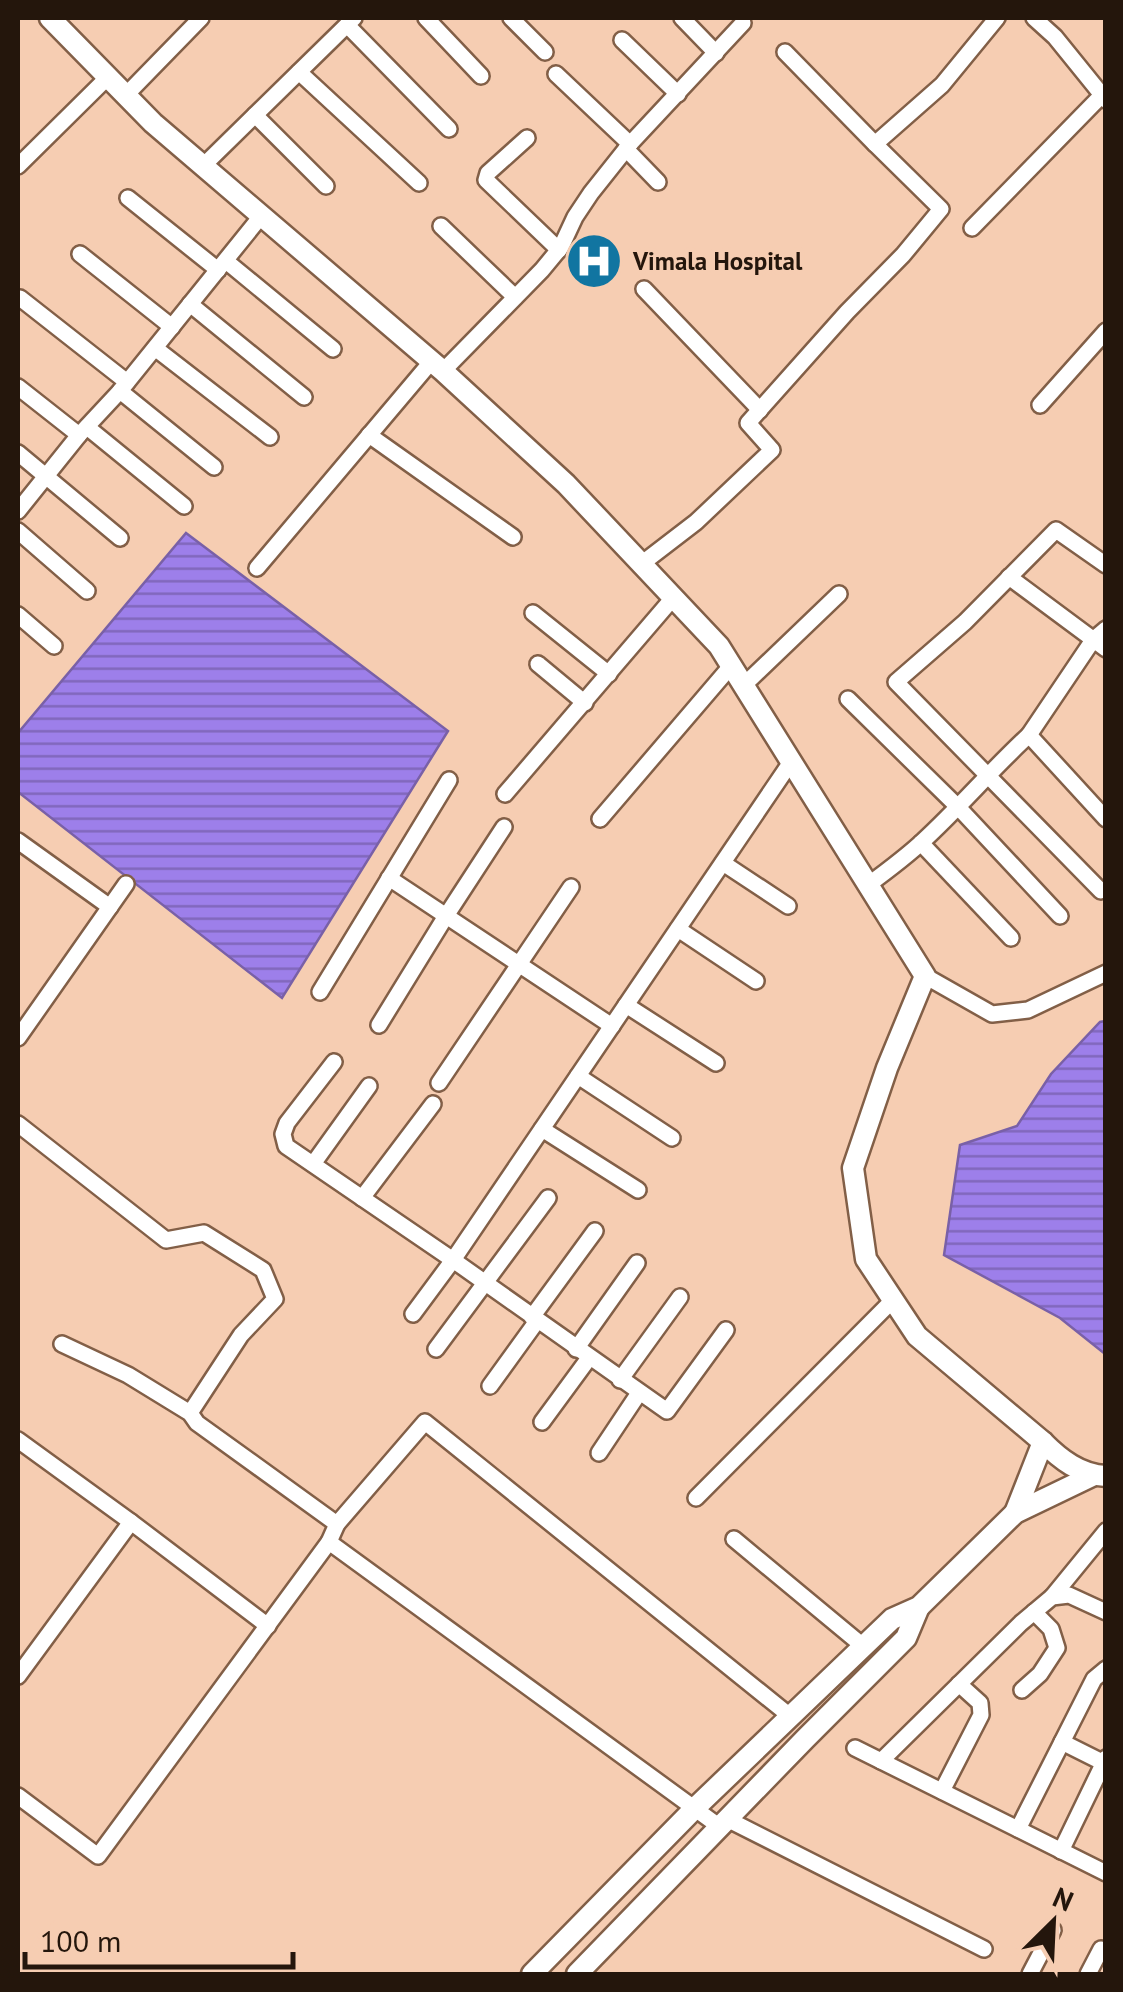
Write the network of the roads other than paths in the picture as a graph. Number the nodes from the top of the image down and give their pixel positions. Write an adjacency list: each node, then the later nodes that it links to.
1 (50, 18): 17 (street)
2 (202, 18): 19 (street)
3 (426, 18): 16 (street)
4 (510, 18): 11 (street)
5 (682, 18): 13 (street)
6 (997, 18): 24 (street)
7 (1034, 18): 20 (street)
8 (350, 21): 14 (street); 22 (street)
9 (744, 24): 13 (street)
10 (622, 40): 18 (street)
11 (544, 52)
12 (785, 52): 24 (street)
13 (716, 53): 18 (street)
14 (299, 72): 21 (street); 29 (street)
15 (556, 74): 25 (street)
16 (481, 76)
17 (107, 78): 19 (street); 26 (street)
18 (678, 94): 25 (street)
19 (125, 96): 27 (street)
20 (1104, 98): 34 (street)
21 (255, 115): 27 (street); 30 (street)
22 (448, 129)
23 (527, 138): 35 (street)
24 (875, 144): 51 (street)
25 (628, 146): 28 (street); 35 (street)
26 (21, 156)
27 (203, 166): 32 (street)
28 (658, 182)
29 (419, 183)
30 (326, 186)
31 (128, 198): 37 (street)
32 (262, 216): 37 (street); 46 (street)
33 (440, 226): 39 (street)
34 (972, 228)
35 (559, 250): 39 (street)
36 (80, 254): 42 (street)
37 (222, 266): 41 (street); 45 (street)
38 (644, 288): 51 (street)
39 (515, 297): 46 (street)
40 (20, 298): 48 (street)
41 (190, 304): 42 (street); 49 (street)
42 (172, 327): 44 (street)
43 (1106, 330): 50 (street)
44 (155, 348): 48 (street); 54 (street)
45 (333, 349)
46 (437, 366): 53 (street); 63 (street)
47 (18, 386): 52 (street)
48 (123, 387): 52 (street); 56 (street)
49 (304, 397)
50 (1040, 405)
51 (760, 410): 63 (street)
52 (83, 431): 57 (street); 58 (street)
53 (369, 435): 62 (street); 65 (street)
54 (270, 437)
55 (18, 453): 57 (street)
56 (214, 468)
57 (46, 475): 59 (street); 61 (street)
58 (184, 506)
59 (18, 510)
60 (18, 531): 67 (street)
61 (120, 538)
62 (512, 538)
63 (640, 565): 69 (street)
64 (1106, 565): 66 (street)
65 (257, 568)
66 (1010, 576): 72 (street); 82 (street)
67 (88, 590)
68 (839, 594): 77 (street)
69 (673, 598): 75 (street); 76 (street)
70 (533, 613): 76 (street)
71 (18, 614): 73 (street)
72 (1101, 639): 80 (street)
73 (54, 646)
74 (538, 664): 79 (street)
75 (731, 666): 77 (street); 86 (street)
76 (609, 674): 79 (street)
77 (744, 686): 81 (street)
78 (848, 699): 85 (street)
79 (584, 703): 84 (street)
80 (1029, 734): 82 (street); 87 (street)
81 (791, 762): 91 (street); 94 (street)
82 (987, 774): 85 (street); 96 (street)
83 (449, 780): 92 (street)
84 (504, 794)
85 (958, 807): 90 (street); 100 (street)
86 (600, 818)
87 (1106, 820)
88 (504, 827): 99 (street)
89 (18, 841): 98 (street)
90 (921, 843): 94 (street); 102 (street)
91 (723, 863): 97 (street); 101 (street)
92 (389, 878): 99 (street); 107 (street)
93 (126, 884): 98 (street)
94 (868, 886): 105 (street)
95 (571, 887): 103 (street)
96 (1101, 891)
97 (788, 906)
98 (110, 907): 111 (street)
99 (446, 916): 103 (street); 109 (street)
100 (1060, 916)
101 (678, 929): 106 (street); 108 (street)
102 (1011, 938)
103 (519, 965): 110 (street); 115 (street)
104 (1106, 973): 105 (street)
105 (924, 976): 130 (street)
106 (756, 980)
107 (320, 992)
108 (626, 1005): 110 (street); 113 (street)
109 (379, 1025)
110 (612, 1026): 114 (street)
111 (18, 1038)
112 (334, 1062): 121 (street)
113 (716, 1063)
114 (578, 1076): 119 (street); 120 (street)
115 (439, 1083)
116 (369, 1086): 121 (street)
117 (433, 1104): 123 (street)
118 (18, 1124): 140 (street)
119 (542, 1129): 122 (street); 126 (street)
120 (672, 1138)
121 (313, 1164): 123 (street)
122 (638, 1190)
123 (362, 1198): 126 (street)
124 (548, 1198): 128 (street)
125 (595, 1231): 132 (street)
126 (453, 1260): 128 (street); 131 (street)
127 (637, 1263): 136 (street)
128 (486, 1283): 132 (street); 135 (street)
129 (680, 1296): 137 (street)
130 (893, 1300): 143 (street); 146 (street)
131 (413, 1314)
132 (534, 1319): 136 (street); 138 (street)
133 (726, 1330): 139 (street)
134 (62, 1344): 140 (street)
135 (436, 1349)
136 (582, 1353): 137 (street); 141 (street)
137 (620, 1380): 139 (street)
138 (490, 1386)
139 (639, 1393): 144 (street)
140 (190, 1413): 149 (street)
141 (542, 1422)
142 (18, 1440): 148 (street)
143 (1044, 1442): 145 (street); 147 (street)
144 (599, 1453)
145 (1100, 1475): 147 (street)
146 (696, 1498)
147 (1015, 1513): 154 (street)
148 (131, 1522): 157 (street); 160 (street)
149 (337, 1524): 152 (street); 163 (street)
150 (1106, 1531): 153 (street)
151 (734, 1538): 158 (street)
152 (330, 1542): 157 (street); 170 (street)
153 (1052, 1597): 155 (street); 156 (street)
154 (919, 1606): 158 (street); 171 (street)
155 (1034, 1612): 161 (street); 162 (street)
156 (1106, 1612)
157 (268, 1626): 169 (street)
158 (863, 1646): 163 (street)
159 (1106, 1668): 164 (street)
160 (18, 1676)
161 (959, 1684): 166 (street); 168 (street)
162 (1022, 1690)
163 (790, 1716): 170 (street)
164 (1062, 1742): 167 (street); 172 (street)
165 (855, 1748): 166 (street)
166 (880, 1761): 168 (street)
167 (1105, 1762): 173 (street)
168 (942, 1791): 172 (street)
169 (18, 1796)
170 (695, 1808): 171 (street); 178 (street)
171 (724, 1823): 176 (street); 181 (street)
172 (1018, 1830): 173 (street)
173 (1061, 1851): 174 (street)
174 (1104, 1869)
175 (1053, 1930): 182 (street)
176 (984, 1949)
177 (1101, 1949): 183 (street)
178 (548, 1958): 179 (street); 180 (street)
179 (532, 1974)
180 (564, 1974)
181 (577, 1974)
182 (1030, 1974)
183 (1088, 1974)

